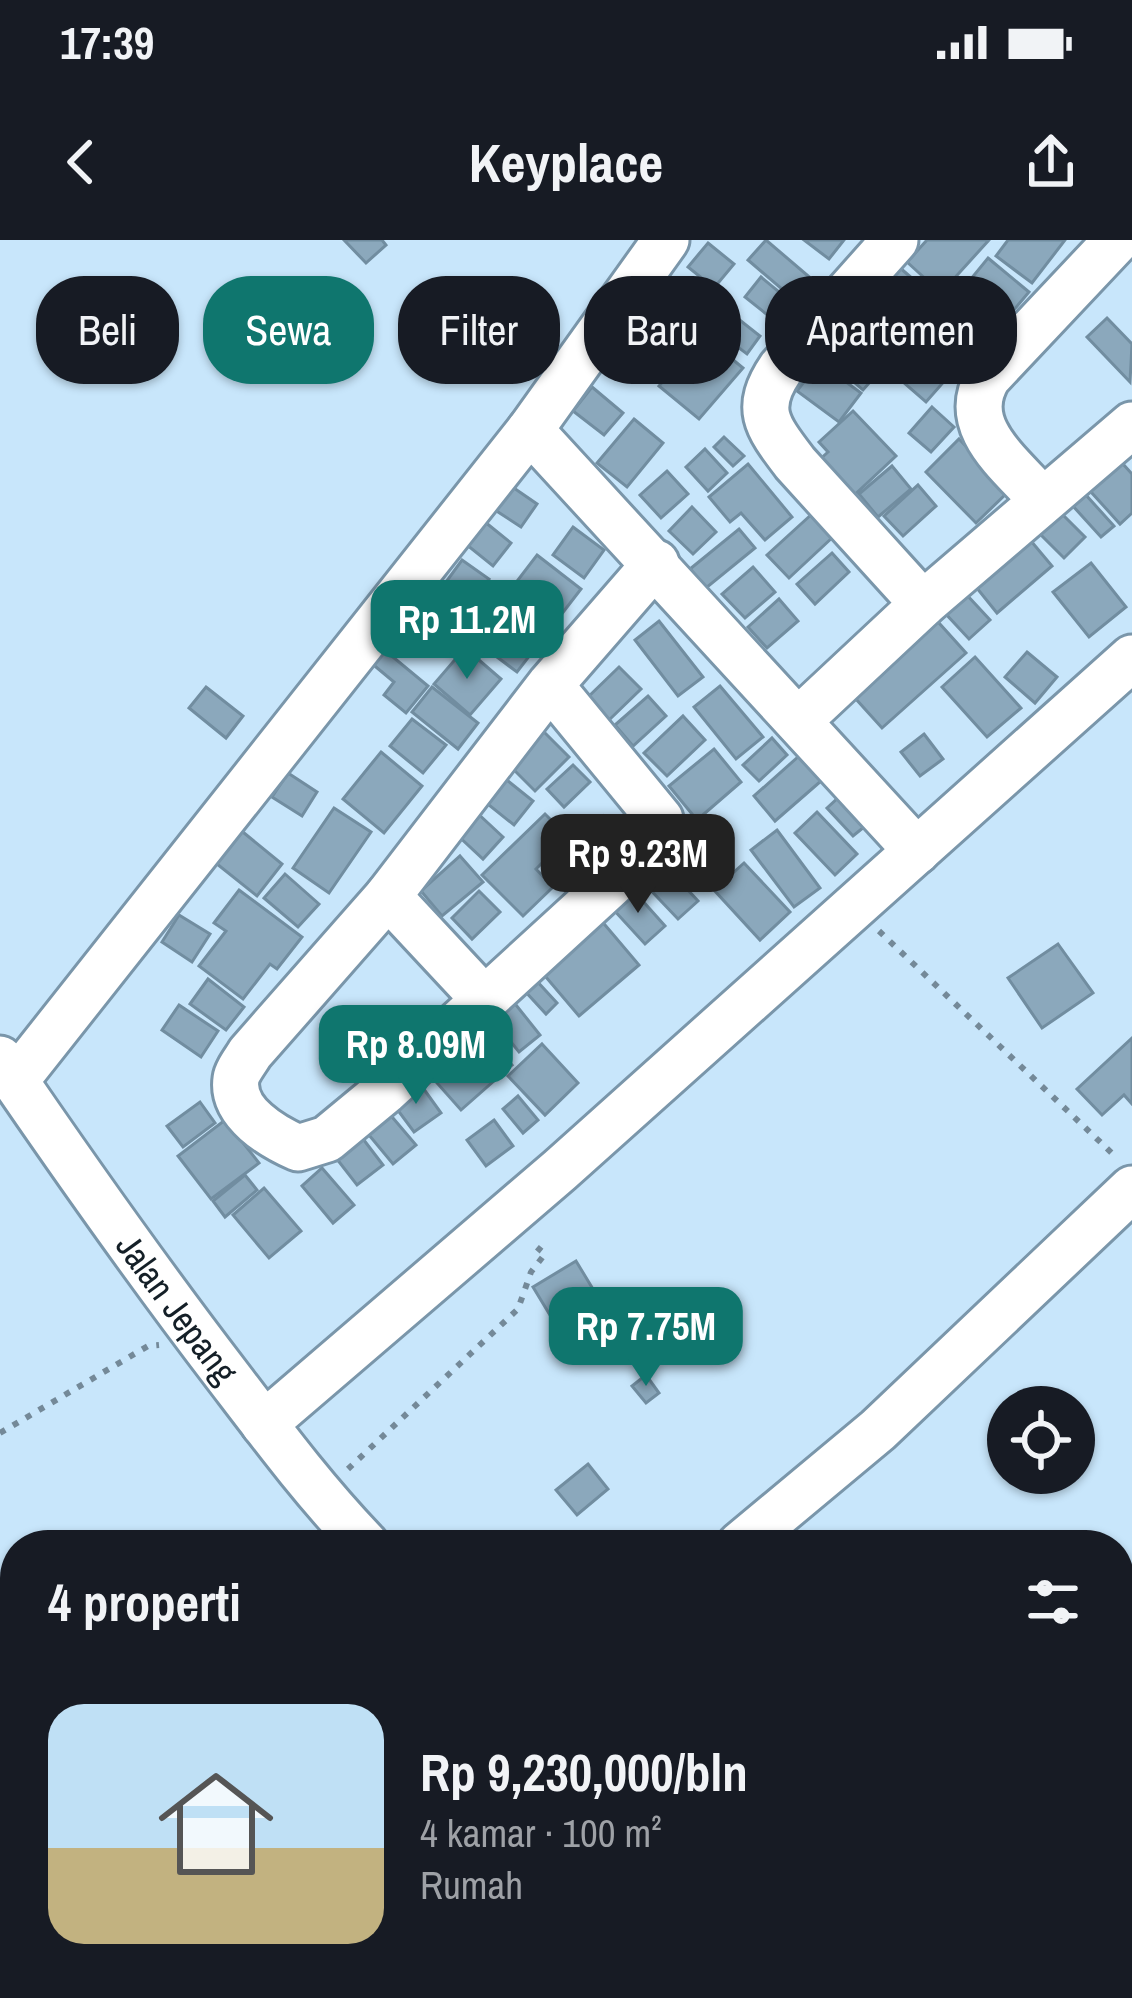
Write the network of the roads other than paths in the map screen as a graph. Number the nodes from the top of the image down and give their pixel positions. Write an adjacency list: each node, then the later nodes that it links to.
1 (666, 240): 5 (street)
2 (895, 240): 8 (street)
3 (1117, 240): 6 (street)
4 (1132, 425): 6 (street)
5 (530, 430): 7 (street); 17 (street)
6 (1042, 500): 8 (street)
7 (656, 562): 10 (street); 12 (street)
8 (923, 604): 12 (street)
9 (1132, 658): 13 (street)
10 (550, 685): 14 (street); 16 (street)
11 (1132, 695): 15 (street)
12 (799, 720): 13 (street)
13 (917, 851): 15 (street)
14 (388, 896): 16 (street); 16 (street)
15 (795, 979): 19 (street); 19 (street)
16 (484, 999)
17 (8, 1070): 19 (street, Jalan Jepang)
18 (1132, 1189): 21 (street)
19 (273, 1437): 20 (street, Jalan Jepang)
20 (352, 1530)
21 (758, 1530)

